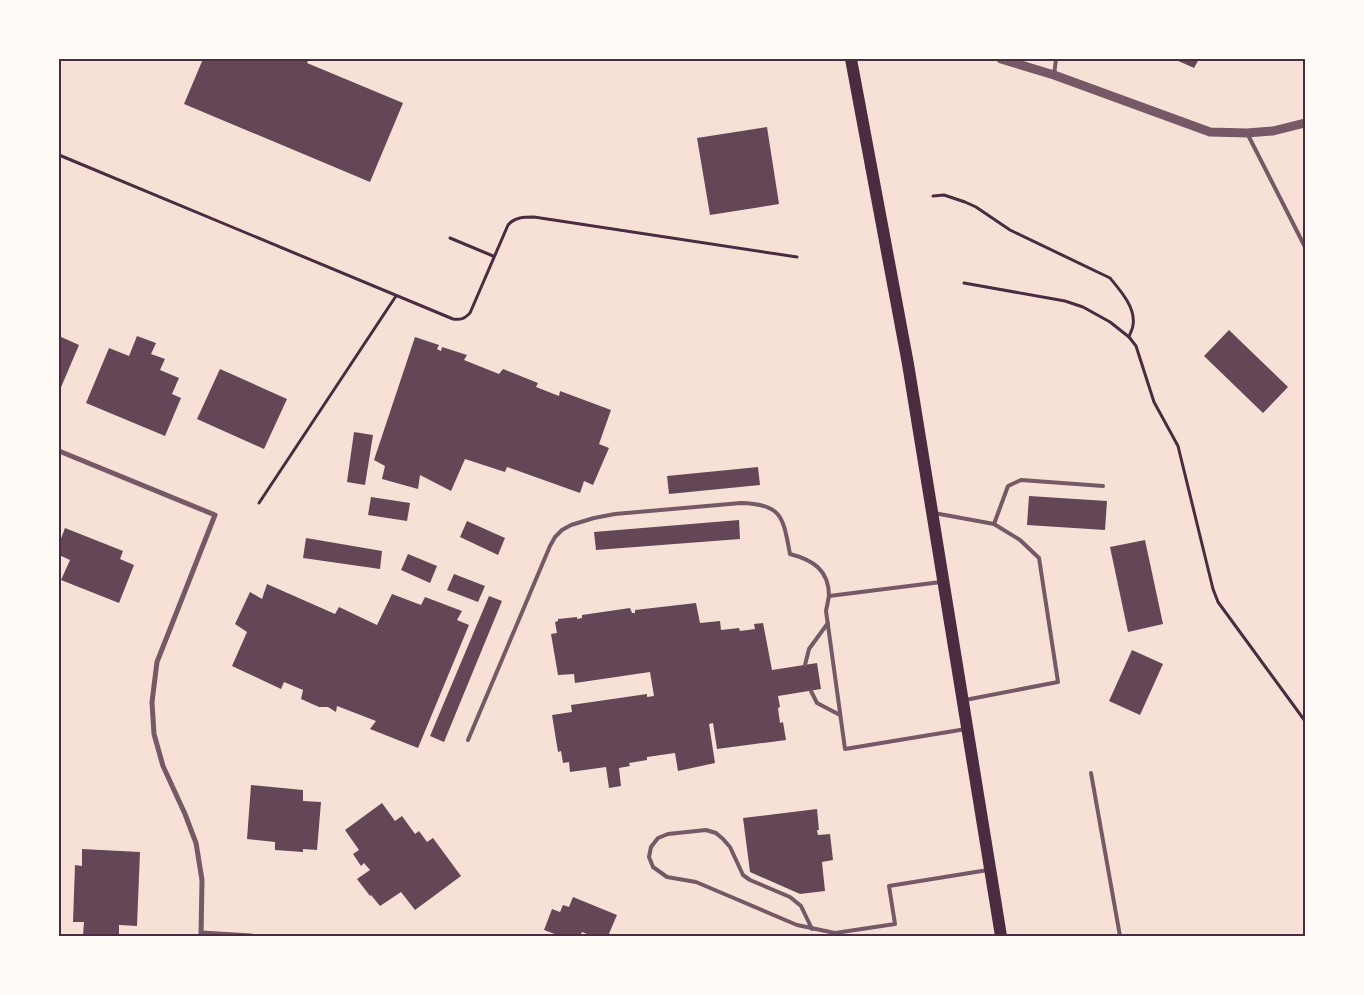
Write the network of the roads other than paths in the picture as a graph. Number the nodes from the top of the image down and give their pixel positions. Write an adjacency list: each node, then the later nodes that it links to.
1 (851, 59): 10 (main road)
2 (1001, 59): 4 (street)
3 (1056, 59): 4 (lane)
4 (1054, 75): 6 (street)
5 (1305, 123): 6 (street)
6 (1247, 133): 7 (lane)
7 (1305, 247)
8 (59, 451): 24 (street)
9 (1103, 486): 11 (lane)
10 (932, 513): 11 (lane); 12 (main road)
11 (994, 524): 17 (lane)
12 (943, 582): 13 (lane); 17 (main road)
13 (829, 596): 14 (lane); 20 (lane)
14 (828, 623): 15 (lane); 18 (lane)
15 (805, 665)
16 (811, 691): 18 (lane)
17 (962, 700): 19 (main road)
18 (841, 716): 19 (lane)
19 (967, 729): 22 (main road)
20 (468, 740)
21 (1091, 773): 27 (lane)
22 (990, 870): 23 (lane); 26 (main road)
23 (812, 928): 23 (lane)
24 (201, 935): 25 (street)
25 (251, 936)
26 (1001, 936)
27 (1120, 936)

